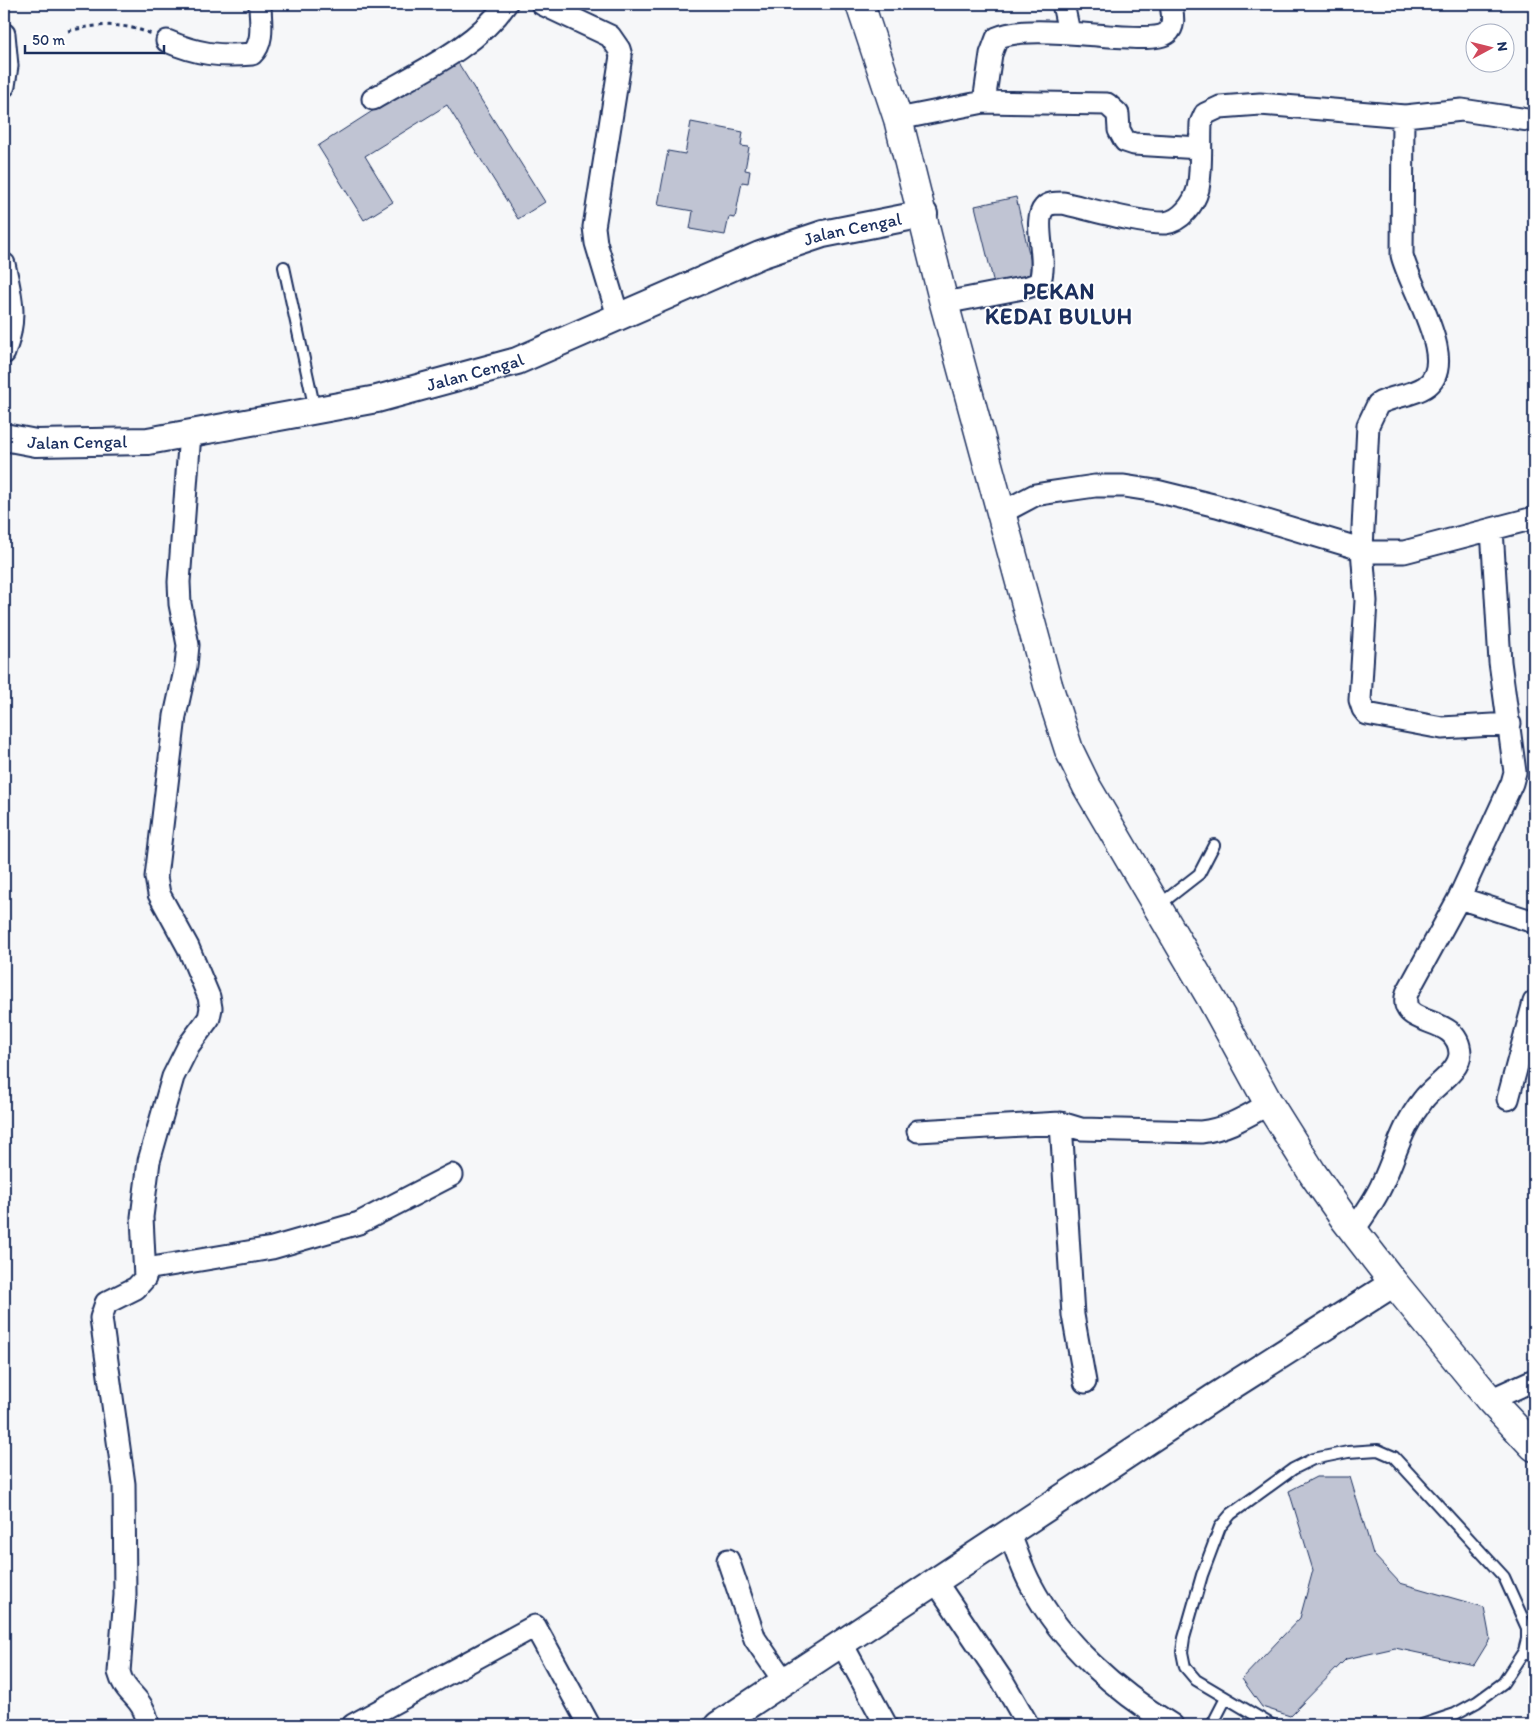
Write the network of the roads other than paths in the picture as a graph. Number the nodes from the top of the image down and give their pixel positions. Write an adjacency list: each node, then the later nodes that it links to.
1 (260, 4): 9 (street)
2 (506, 4): 11 (street)
3 (542, 4): 21 (street)
4 (860, 4): 14 (main road)
5 (1064, 4): 7 (street)
6 (1171, 4): 7 (street)
7 (1070, 32): 12 (street)
8 (4, 34): 10 (street)
9 (167, 41)
10 (4, 86)
11 (373, 99)
12 (984, 102): 14 (street); 16 (street)
13 (1403, 116): 15 (street); 16 (street); 29 (street)
14 (898, 119): 17 (main road)
15 (1534, 121)
16 (1200, 148): 20 (street)
17 (924, 214): 20 (main road); 21 (street, Jalan Cengal)
18 (4, 264): 22 (street)
19 (284, 267): 23 (lane)
20 (944, 303): 26 (main road)
21 (618, 316): 23 (street, Jalan Cengal)
22 (4, 353)
23 (316, 410): 24 (street, Jalan Cengal)
24 (190, 433): 25 (street, Jalan Cengal); 42 (street)
25 (4, 437)
26 (1001, 513): 29 (street); 33 (main road)
27 (1534, 518): 28 (street)
28 (1492, 529): 29 (street); 30 (street)
29 (1362, 549): 30 (street)
30 (1510, 724): 32 (street)
31 (1214, 845): 33 (lane)
32 (1459, 898): 34 (street); 41 (street)
33 (1157, 907): 37 (main road)
34 (1534, 922)
35 (1534, 1002): 36 (street)
36 (1508, 1099)
37 (1269, 1104): 38 (street); 41 (main road)
38 (1061, 1123): 39 (street); 45 (street)
39 (918, 1131)
40 (452, 1175): 42 (street)
41 (1354, 1231): 43 (main road)
42 (146, 1269): 56 (street)
43 (1394, 1283): 46 (main road); 48 (street)
44 (1534, 1380): 46 (street)
45 (1085, 1382)
46 (1490, 1400): 47 (main road)
47 (1534, 1447)
48 (1009, 1532): 50 (street); 62 (street)
49 (728, 1560): 54 (street)
50 (936, 1582): 51 (street); 61 (street)
51 (842, 1644): 54 (street); 60 (street)
52 (1524, 1651): 53 (lane); 55 (lane); 65 (lane)
53 (1534, 1658)
54 (784, 1681): 59 (street)
55 (1226, 1698): 63 (lane); 64 (lane)
56 (148, 1725)
57 (353, 1725): 58 (street)
58 (589, 1725)
59 (718, 1725)
60 (886, 1725)
61 (1028, 1725)
62 (1172, 1725)
63 (1212, 1725)
64 (1272, 1725)
65 (1422, 1725)

